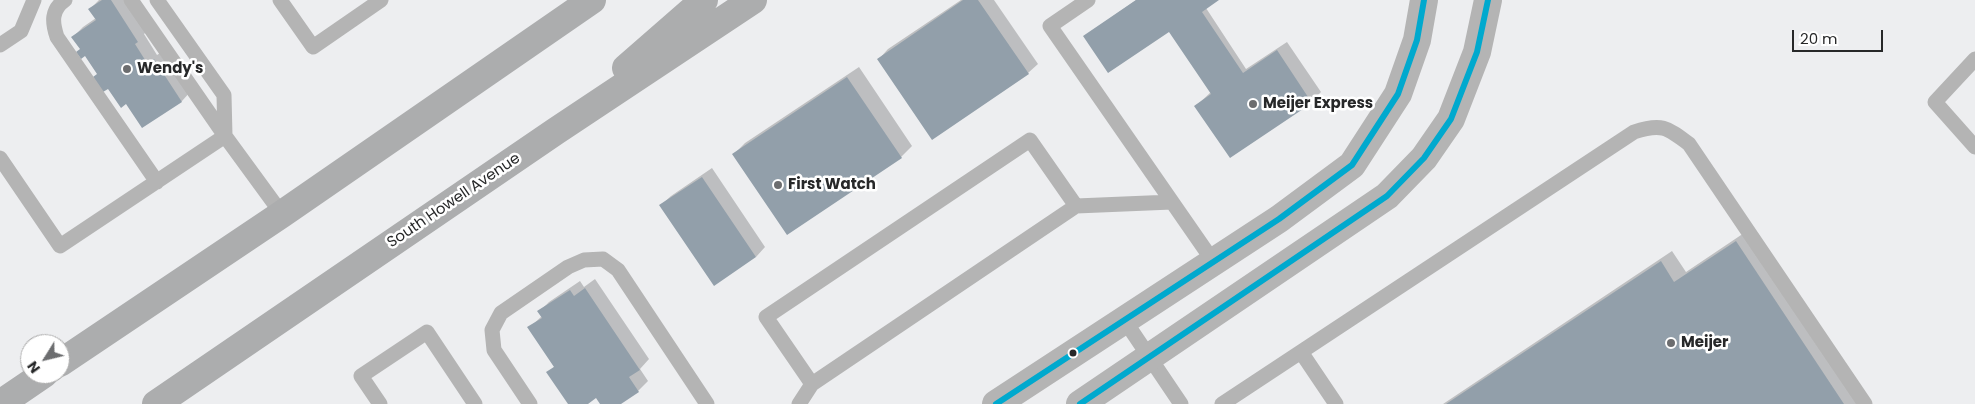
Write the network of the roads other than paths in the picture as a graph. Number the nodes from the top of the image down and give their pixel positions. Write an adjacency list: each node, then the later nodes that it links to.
1 (34, 0): 13 (lane)
2 (65, 0): 19 (lane)
3 (131, 0): 16 (lane)
4 (157, 0): 16 (lane)
5 (280, 0): 6 (lane)
6 (381, 0)
7 (592, 0): 22 (main road)
8 (704, 0): 15 (main road)
9 (754, 0): 15 (main road, South Howell Avenue)
10 (1088, 0): 20 (lane)
11 (1424, 0): 23 (street)
12 (1488, 0): 27 (street)
13 (0, 45)
14 (1975, 59): 17 (lane)
15 (556, 131): 31 (main road, South Howell Avenue)
16 (225, 136): 19 (lane); 22 (lane)
17 (1975, 147)
18 (0, 158): 19 (lane)
19 (157, 182)
20 (1172, 202): 21 (lane); 23 (lane)
21 (1076, 206): 29 (lane); 29 (lane)
22 (282, 214): 26 (main road)
23 (1213, 261): 24 (street)
24 (1125, 321): 27 (lane); 37 (street)
25 (1301, 352): 40 (lane); 41 (lane); 42 (lane)
26 (70, 357)
27 (1150, 358): 38 (street); 39 (lane)
28 (29, 384): 30 (main road)
29 (812, 384): 36 (lane)
30 (0, 404)
31 (156, 404)
32 (380, 404): 33 (lane)
33 (475, 404)
34 (530, 404): 35 (lane)
35 (707, 404)
36 (799, 404)
37 (996, 404)
38 (1080, 404)
39 (1181, 404)
40 (1222, 404)
41 (1336, 404)
42 (1865, 404)

